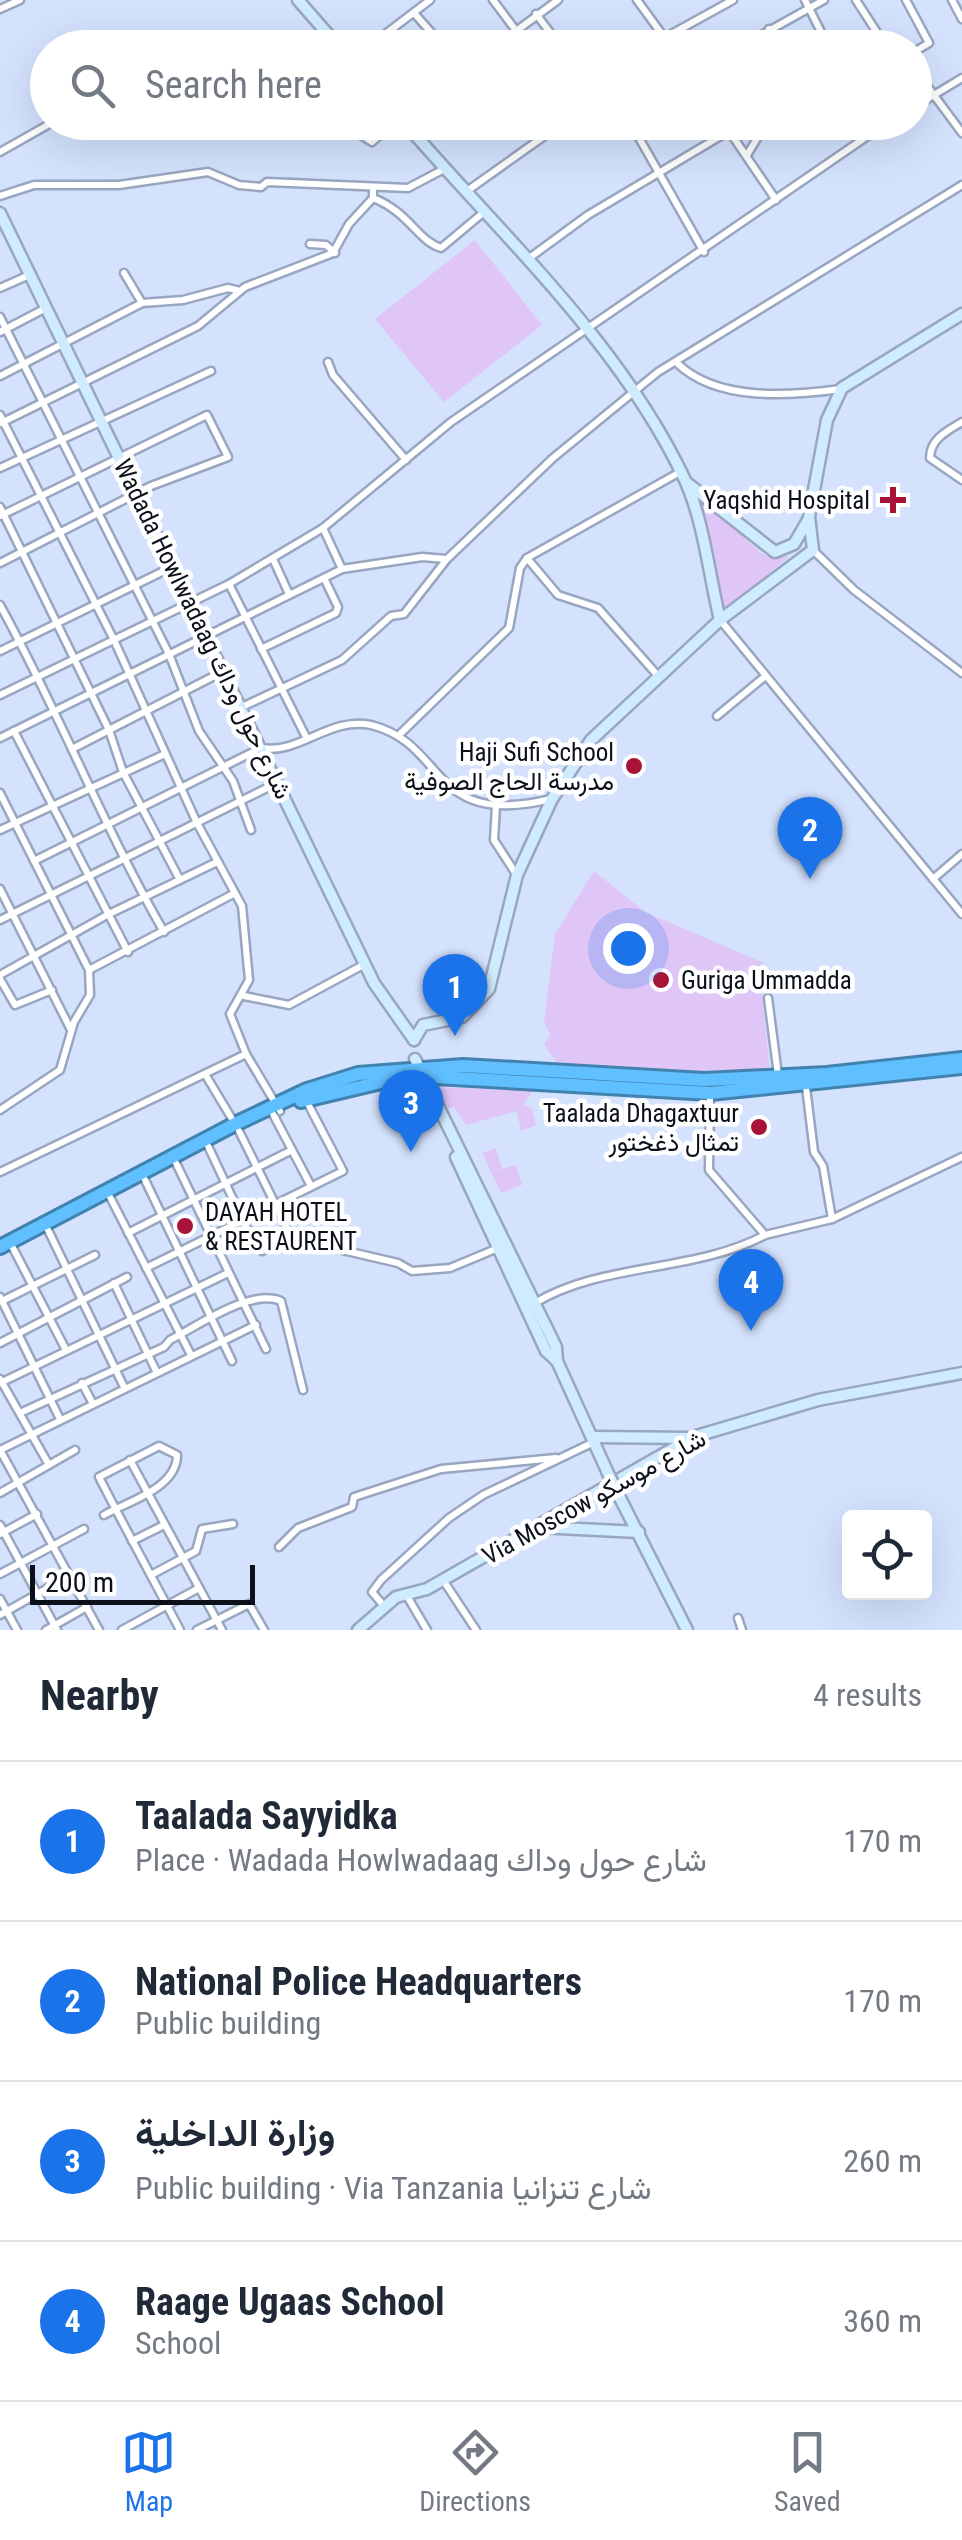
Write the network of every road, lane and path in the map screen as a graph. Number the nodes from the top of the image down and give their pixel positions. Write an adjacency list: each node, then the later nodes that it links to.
1 (20, 0): 13 (street)
2 (298, 0): 18 (street)
3 (430, 0): 14 (street)
4 (493, 0): 17 (street)
5 (558, 0): 15 (street)
6 (733, 0): 23 (street)
7 (824, 0): 12 (street)
8 (856, 0): 26 (street)
9 (906, 0): 27 (street)
10 (952, 0): 16 (street)
11 (640, 1): 22 (street)
12 (807, 4): 24 (street); 25 (street)
13 (0, 8)
14 (414, 13): 19 (street); 20 (street)
15 (536, 14): 17 (street); 21 (street)
16 (962, 19)
17 (514, 28)
18 (321, 30)
19 (391, 30)
20 (429, 30)
21 (548, 30)
22 (660, 30)
23 (680, 30)
24 (769, 30)
25 (820, 30)
26 (875, 30)
27 (922, 30)
28 (962, 78): 30 (street)
29 (932, 88): 30 (street)
30 (938, 94): 31 (street); 32 (street)
31 (932, 97)
32 (962, 133)
33 (30, 135): 41 (street)
34 (419, 140): 43 (street)
35 (539, 140): 47 (street)
36 (641, 140): 44 (street)
37 (713, 140): 44 (street)
38 (735, 140): 42 (street)
39 (757, 140): 42 (street)
40 (862, 140): 50 (street)
41 (0, 152)
42 (747, 156): 50 (street)
43 (444, 169): 46 (street); 47 (street)
44 (659, 171): 56 (street); 57 (street)
45 (962, 184): 70 (street)
46 (373, 188): 48 (street); 49 (street)
47 (467, 191): 51 (street)
48 (0, 196)
49 (373, 198): 51 (street); 55 (street)
50 (776, 200): 56 (street)
51 (485, 212): 57 (street)
52 (0, 213): 53 (street, Wadada Howlwadaag شارع حول وداك)
53 (5, 241): 59 (street, Wadada Howlwadaag شارع حول وداك)
54 (310, 244): 55 (street)
55 (335, 252): 61 (street)
56 (704, 252): 66 (street)
57 (527, 260): 66 (street)
58 (124, 273): 62 (street)
59 (28, 276): 60 (street); 63 (street, Wadada Howlwadaag شارع حول وداك)
60 (0, 288)
61 (240, 292): 62 (street); 74 (street)
62 (142, 303): 68 (street)
63 (46, 308): 67 (street); 68 (street, Wadada Howlwadaag شارع حول وداك)
64 (962, 314): 75 (street)
65 (0, 316): 67 (street)
66 (587, 329): 76 (street); 84 (street)
67 (3, 330): 71 (street)
68 (63, 344): 71 (street); 74 (street, Wadada Howlwadaag شارع حول وداك)
69 (328, 362): 84 (street)
70 (676, 363): 75 (street); 76 (street)
71 (24, 364): 73 (street); 77 (street)
72 (211, 371): 78 (street)
73 (0, 376)
74 (83, 384): 77 (street); 78 (street, Wadada Howlwadaag شارع حول وداك)
75 (842, 388): 93 (street)
76 (634, 392): 87 (street); 100 (street)
77 (43, 402): 79 (street); 81 (street)
78 (100, 419): 81 (street); 82 (street, Wadada Howlwadaag شارع حول وداك)
79 (1, 420): 83 (street)
80 (962, 422): 88 (street)
81 (61, 438): 83 (street); 86 (street)
82 (118, 456): 86 (street); 89 (street, Wadada Howlwadaag شارع حول وداك); 89 (street)
83 (22, 457): 85 (street); 90 (street)
84 (406, 460): 94 (street)
85 (0, 468)
86 (80, 476): 90 (street); 92 (street)
87 (683, 477): 93 (street); 98 (street); 112 (street)
88 (962, 480)
89 (134, 494): 92 (street); 102 (street, Wadada Howlwadaag شارع حول وداك)
90 (40, 496): 91 (street); 95 (street)
91 (1, 512): 97 (street)
92 (96, 512): 95 (street); 106 (street)
93 (809, 516): 96 (street)
94 (324, 528): 99 (street); 103 (street)
95 (59, 533): 97 (street); 110 (street)
96 (813, 550): 112 (street); 123 (street)
97 (22, 553): 101 (street); 114 (street)
98 (528, 558): 126 (street); 139 (street)
99 (273, 559): 105 (street); 107 (street)
100 (447, 559): 103 (street); 128 (street)
101 (0, 563)
102 (173, 566): 106 (street); 108 (street, Wadada Howlwadaag شارع حول وداك)
103 (342, 569): 104 (street)
104 (324, 578): 107 (street); 118 (street)
105 (229, 584): 108 (street); 111 (street)
106 (134, 586): 110 (street); 113 (street)
107 (289, 594): 111 (street)
108 (191, 602): 113 (street); 115 (street, Wadada Howlwadaag شارع حول وداك)
109 (0, 604): 117 (street)
110 (94, 604): 114 (street); 116 (street)
111 (246, 615): 115 (street); 118 (street)
112 (720, 620): 126 (street); 127 (street)
113 (153, 622): 116 (street); 120 (street)
114 (57, 623): 117 (street); 121 (street)
115 (208, 634): 120 (street); 122 (street, Wadada Howlwadaag شارع حول وداك)
116 (114, 640): 121 (street); 124 (street)
117 (20, 641): 119 (street); 125 (street)
118 (261, 649): 128 (street)
119 (0, 651)
120 (169, 654): 124 (street); 129 (street)
121 (76, 659): 125 (street); 131 (street)
122 (224, 671): 129 (street); 132 (street, Wadada Howlwadaag شارع حول وداك)
123 (962, 673)
124 (130, 675): 131 (street); 133 (street)
125 (39, 676): 130 (street); 134 (street)
126 (659, 677): 150 (street)
127 (763, 678): 135 (street); 168 (street)
128 (280, 687): 132 (street); 138 (street)
129 (184, 689): 133 (street); 144 (street)
130 (0, 695)
131 (92, 695): 134 (street); 136 (street)
132 (242, 707): 141 (street, Wadada Howlwadaag شارع حول وداك)
133 (146, 709): 136 (street); 143 (street)
134 (55, 712): 137 (street); 142 (street)
135 (716, 716)
136 (108, 730): 142 (street); 145 (street)
137 (14, 732): 140 (street); 152 (street)
138 (306, 736): 139 (street); 141 (street)
139 (398, 736): 153 (street)
140 (0, 738)
141 (261, 748): 144 (street); 146 (street, Wadada Howlwadaag شارع حول وداك)
142 (72, 749): 147 (street)
143 (165, 754): 145 (street); 148 (street)
144 (222, 768): 148 (street); 151 (street)
145 (123, 772): 147 (street); 154 (street)
146 (278, 782): 151 (street); 182 (street, Wadada Howlwadaag شارع حول وداك)
147 (88, 788): 152 (street); 157 (street)
148 (181, 788): 154 (street); 156 (street)
149 (0, 793): 155 (street)
150 (552, 799): 153 (street); 167 (street)
151 (241, 801): 156 (street); 159 (street)
152 (54, 804): 155 (street); 161 (street)
153 (496, 806): 167 (street)
154 (142, 807): 157 (street); 160 (street)
155 (14, 822): 158 (street); 164 (street)
156 (197, 823): 160 (street); 165 (street)
157 (106, 825): 161 (street); 163 (street)
158 (0, 830)
159 (250, 830)
160 (161, 840): 163 (street); 169 (street)
161 (72, 844): 164 (street); 166 (street)
162 (962, 854): 168 (street)
163 (125, 860): 166 (street); 173 (street)
164 (34, 861): 172 (street)
165 (217, 862): 169 (street); 171 (street)
166 (89, 875): 172 (street); 176 (street)
167 (516, 875): 189 (street)
168 (933, 879): 175 (street)
169 (180, 880): 173 (street)
170 (0, 889): 174 (street)
171 (234, 893): 178 (street); 186 (street)
172 (51, 894): 174 (street); 179 (street)
173 (144, 898): 176 (street); 178 (street)
174 (12, 912): 177 (street); 181 (street)
175 (962, 914)
176 (107, 915): 179 (street); 180 (street)
177 (0, 920)
178 (164, 932): 180 (street)
179 (69, 935): 181 (street); 183 (street)
180 (128, 952): 183 (street)
181 (33, 954): 184 (street); 185 (street)
182 (365, 964): 186 (street); 189 (street, Wadada Howlwadaag شارع حول وداك)
183 (89, 970): 188 (street)
184 (0, 977): 185 (street)
185 (52, 990): 188 (street)
186 (244, 996): 190 (street)
187 (768, 998): 195 (street)
188 (72, 1030): 201 (street)
189 (414, 1040): 193 (street)
190 (246, 1054): 194 (street); 202 (street)
191 (962, 1058): 195 (highway)
192 (962, 1067): 198 (highway)
193 (418, 1069): 196 (highway); 200 (highway); 202 (highway); 224 (street); 228 (street)
194 (206, 1074): 203 (street); 209 (street)
195 (778, 1076): 197 (highway)
196 (539, 1077): 197 (highway); 199 (highway)
197 (755, 1085): 198 (highway); 199 (highway)
198 (806, 1086): 217 (street)
199 (710, 1094): 221 (street)
200 (306, 1099): 202 (highway); 212 (street)
201 (0, 1110)
202 (276, 1110): 203 (highway); 205 (street)
203 (237, 1128): 204 (highway); 208 (street); 213 (highway)
204 (208, 1146): 207 (highway); 211 (street)
205 (292, 1150): 208 (street); 212 (street)
206 (962, 1157): 217 (street)
207 (176, 1163): 210 (highway); 214 (street)
208 (256, 1168): 211 (street); 215 (street)
209 (0, 1172)
210 (145, 1180): 213 (highway); 216 (street)
211 (225, 1184): 214 (street); 218 (street)
212 (311, 1186): 215 (street)
213 (109, 1195): 219 (highway); 220 (street); 225 (highway)
214 (193, 1200): 216 (street); 222 (street)
215 (276, 1203): 218 (street); 223 (street)
216 (164, 1215): 220 (street); 226 (street)
217 (832, 1218): 221 (street)
218 (242, 1220): 222 (street); 223 (street)
219 (48, 1230): 225 (highway); 230 (street)
220 (128, 1233): 229 (street)
221 (765, 1235): 239 (street)
222 (212, 1236): 226 (street); 231 (street)
223 (292, 1238): 224 (street)
224 (498, 1248): 228 (street)
225 (4, 1250): 234 (street)
226 (182, 1252): 229 (street); 235 (street)
227 (95, 1254): 230 (street)
228 (511, 1264): 239 (street); 255 (street)
229 (146, 1268): 240 (street)
230 (66, 1269): 234 (street); 237 (street)
231 (228, 1273): 235 (street); 238 (street)
232 (127, 1277): 233 (street)
233 (114, 1283): 237 (street); 242 (street)
234 (32, 1286): 236 (street); 241 (street)
235 (198, 1291): 240 (street); 243 (street)
236 (1, 1300): 245 (street)
237 (81, 1301): 241 (street); 247 (street)
238 (244, 1304): 243 (street); 244 (street); 263 (street)
239 (535, 1304): 255 (street)
240 (165, 1306): 242 (street); 246 (street)
241 (50, 1318): 245 (street); 251 (street)
242 (130, 1320): 247 (street); 252 (street)
243 (211, 1320): 246 (street); 248 (street)
244 (256, 1325): 248 (street); 250 (street)
245 (18, 1334): 249 (street); 256 (street)
246 (182, 1334): 252 (street); 253 (street)
247 (98, 1335): 251 (street); 257 (street)
248 (224, 1339): 253 (street); 254 (street)
249 (0, 1343)
250 (266, 1349)
251 (66, 1350): 256 (street)
252 (148, 1352): 257 (street); 258 (street)
253 (191, 1355): 258 (street)
254 (232, 1361)
255 (557, 1361): 270 (street)
256 (34, 1366): 260 (street); 264 (street)
257 (114, 1367): 261 (street); 262 (street)
258 (157, 1373): 262 (street)
259 (962, 1373): 269 (street, Via Moscow شارع موسكو)
260 (1, 1382): 266 (street)
261 (82, 1383): 264 (street); 265 (street)
262 (124, 1387): 265 (street)
263 (303, 1390)
264 (50, 1398): 266 (street); 267 (street)
265 (92, 1402): 267 (street)
266 (20, 1414): 268 (street)
267 (59, 1417): 268 (street)
268 (31, 1432): 274 (street); 275 (street)
269 (693, 1438): 270 (street); 283 (street, Via Moscow شارع موسكو)
270 (593, 1440): 272 (street); 286 (street, bridge)
271 (74, 1450): 274 (street)
272 (556, 1458): 289 (street); 301 (street)
273 (130, 1460): 276 (street); 276 (street); 278 (street)
274 (49, 1465): 275 (street)
275 (18, 1483): 277 (street); 279 (street)
276 (147, 1492): 278 (street); 282 (street)
277 (0, 1493)
278 (116, 1509): 280 (street); 287 (street)
279 (36, 1514): 284 (street); 288 (street)
280 (104, 1515)
281 (234, 1524): 290 (street)
282 (162, 1526): 287 (street); 290 (street)
283 (538, 1527): 286 (street); 295 (street, Via Moscow شارع موسكو)
284 (1, 1530): 291 (street)
285 (84, 1530): 288 (street)
286 (639, 1532): 319 (street)
287 (132, 1541): 293 (street)
288 (53, 1546): 291 (street); 294 (street)
289 (279, 1546)
290 (181, 1558): 293 (street); 296 (street)
291 (21, 1563): 292 (street); 297 (street)
292 (0, 1574)
293 (151, 1575): 300 (street)
294 (69, 1576): 297 (street); 302 (street)
295 (443, 1580): 298 (street, Via Moscow شارع موسكو); 318 (street)
296 (199, 1588): 300 (street); 305 (street)
297 (38, 1594): 303 (street); 307 (street)
298 (407, 1596): 301 (street, Via Moscow شارع موسكو); 317 (street)
299 (0, 1599): 303 (street)
300 (166, 1605): 306 (street); 313 (street)
301 (384, 1606): 308 (street, Via Moscow شارع موسكو)
302 (87, 1608): 307 (street); 311 (street)
303 (3, 1613): 309 (street)
304 (738, 1618): 320 (street)
305 (216, 1620): 314 (street); 315 (street); 316 (street)
306 (135, 1627): 312 (street)
307 (56, 1628): 310 (street)
308 (367, 1628)
309 (16, 1630)
310 (46, 1630)
311 (99, 1630)
312 (122, 1630)
313 (180, 1630)
314 (198, 1630)
315 (222, 1630)
316 (264, 1630)
317 (426, 1630)
318 (476, 1630)
319 (688, 1630)
320 (742, 1630)

